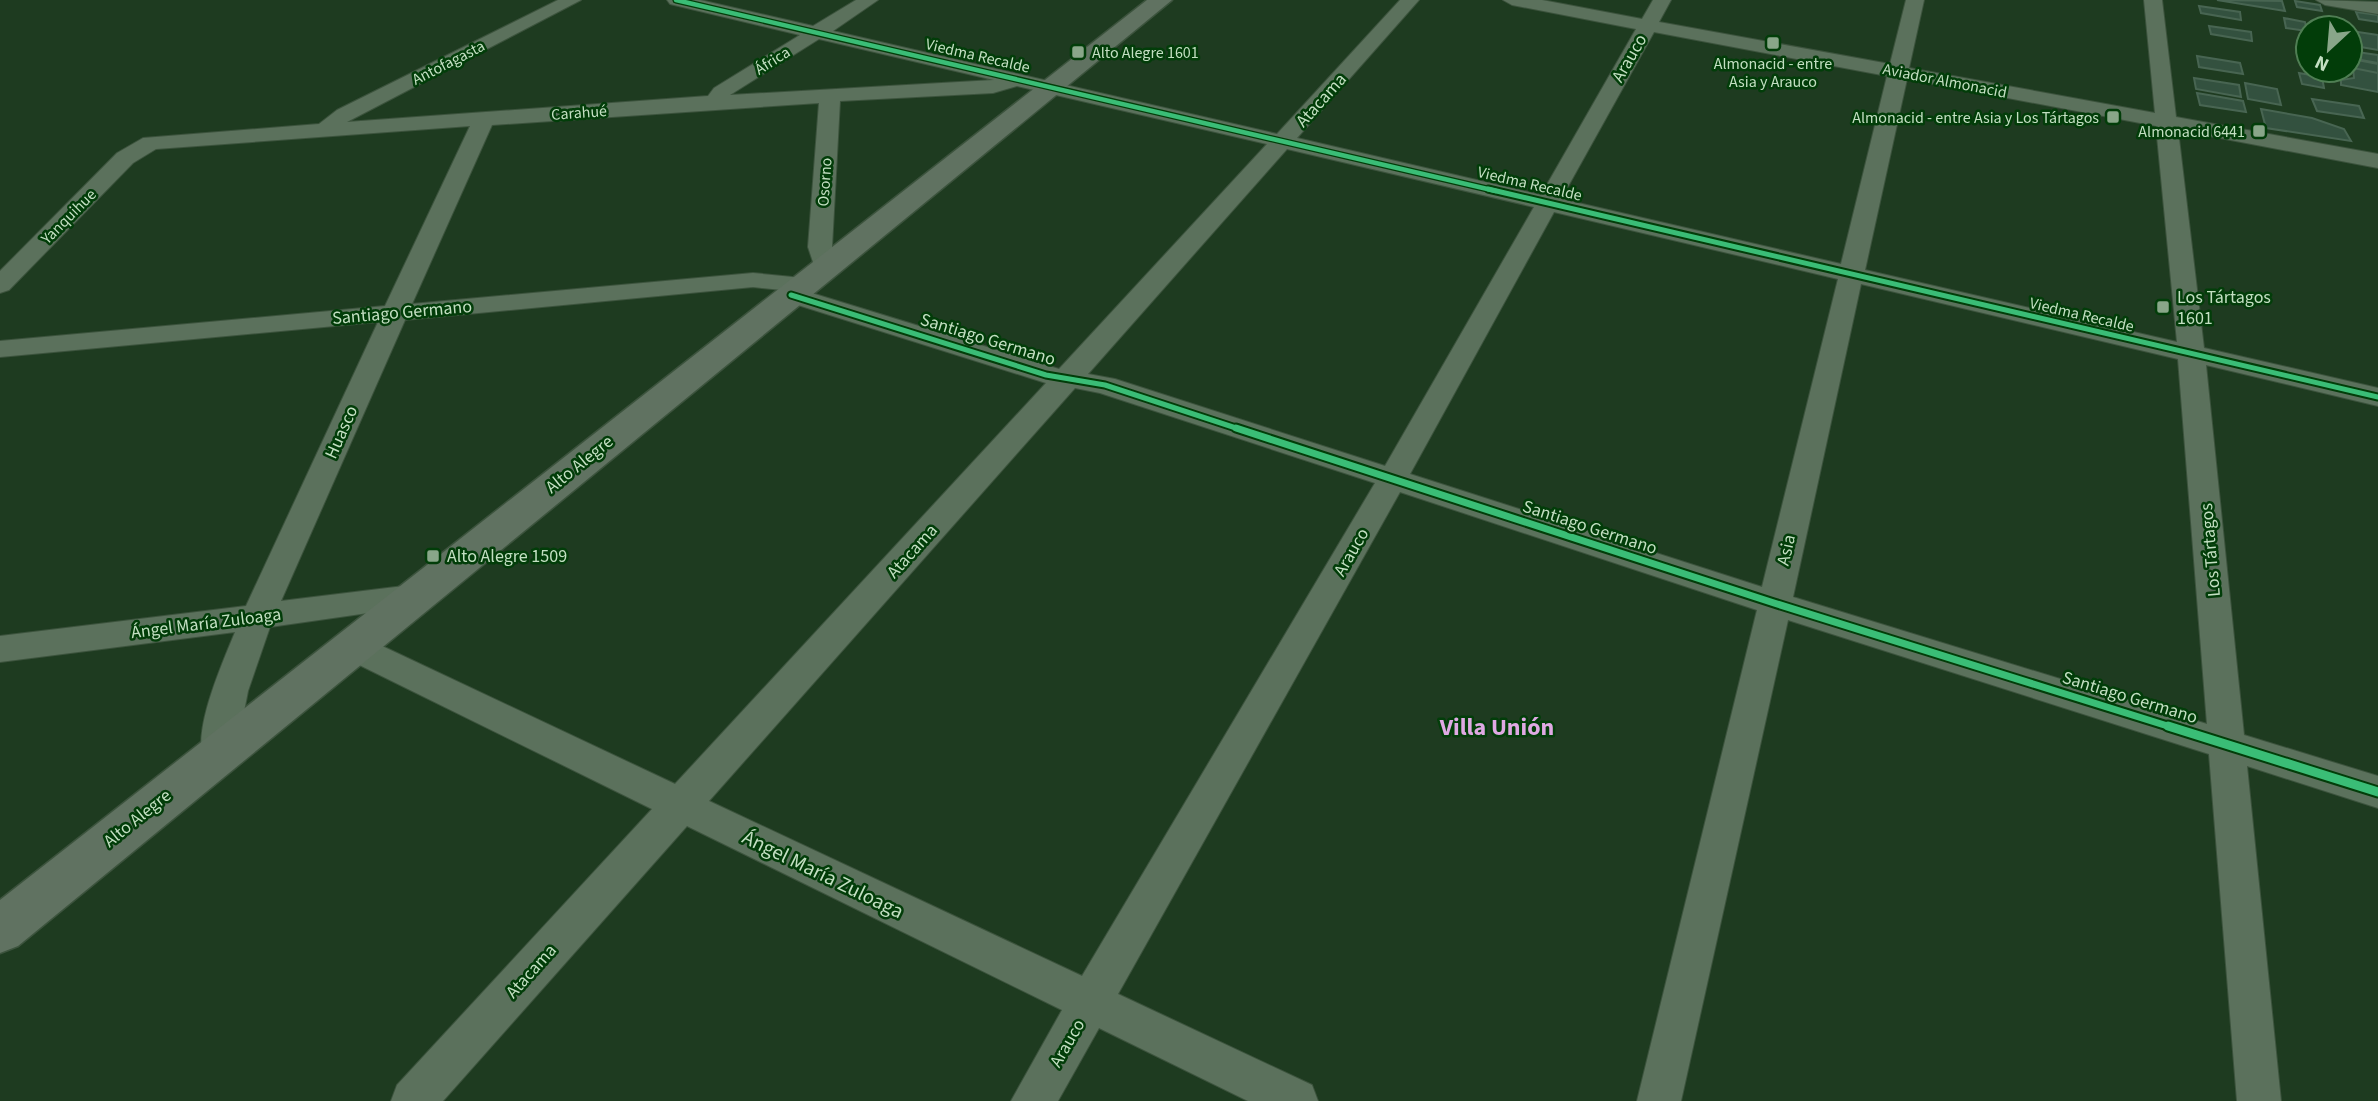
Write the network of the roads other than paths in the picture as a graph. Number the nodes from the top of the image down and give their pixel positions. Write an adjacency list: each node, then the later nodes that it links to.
1 (572, 0): 19 (street, Antofagasta)
2 (676, 0): 12 (street, Viedma Recalde)
3 (869, 0): 12 (street, África)
4 (1161, 0): 14 (main road, Alto Alegre)
5 (1410, 0): 20 (street, Atacama)
6 (1512, 0): 11 (street, Aviador Almonacid)
7 (1915, 0): 13 (street, Asia)
8 (2153, 0): 18 (street, Los Tártagos)
9 (2325, 0): 10 (street)
10 (2378, 8)
11 (1655, 12): 13 (street, Aviador Almonacid); 23 (street, Arauco)
12 (817, 32): 14 (street, Viedma Recalde); 16 (street, África)
13 (1898, 71): 18 (street, Aviador Almonacid); 24 (street, Asia)
14 (1037, 83): 15 (street, Carahué); 20 (street, Viedma Recalde); 25 (main road, Alto Alegre)
15 (830, 97): 16 (street, Carahué); 25 (street, Osorno)
16 (715, 102): 17 (street, Carahué)
17 (484, 119): 19 (street, Carahué); 27 (street, Huasco)
18 (2168, 122): 22 (street, Aviador Almonacid); 29 (street, Los Tártagos)
19 (327, 128): 21 (street, Carahué)
20 (1285, 140): 23 (street, Viedma Recalde); 30 (street, Atacama)
21 (137, 148): 26 (street, Yanquihue)
22 (2378, 161)
23 (1547, 202): 24 (street, Viedma Recalde); 32 (street, Arauco)
24 (1852, 274): 29 (street, Viedma Recalde); 34 (street, Asia)
25 (807, 281): 27 (street, Santiago Germano); 30 (street, Santiago Germano); 33 (main road, Alto Alegre)
26 (0, 285)
27 (393, 313): 28 (street, Santiago Germano); 35 (street, Huasco)
28 (0, 349)
29 (2191, 354): 31 (street, Viedma Recalde); 38 (street, Los Tártagos)
30 (1069, 379): 32 (street, Santiago Germano); 41 (street, Atacama)
31 (2378, 397)
32 (1392, 480): 34 (street, Santiago Germano); 43 (street, Arauco)
33 (412, 597): 35 (street, Ángel María Zuloaga); 36 (main road, Alto Alegre)
34 (1773, 603): 38 (street, Santiago Germano); 47 (street, Asia)
35 (259, 617): 37 (street, Ángel María Zuloaga); 39 (street, Huasco)
36 (351, 646): 39 (main road, Alto Alegre); 41 (street, Ángel María Zuloaga)
37 (0, 649)
38 (2228, 744): 40 (street, Santiago Germano); 48 (street, Los Tártagos)
39 (218, 753): 42 (main road, Alto Alegre)
40 (2378, 792)
41 (682, 806): 43 (street, Ángel María Zuloaga); 44 (street, Atacama)
42 (0, 930)
43 (1090, 1002): 45 (street, Arauco); 46 (street, Ángel María Zuloaga)
44 (413, 1101)
45 (1033, 1101)
46 (1296, 1101)
47 (1660, 1101)
48 (2259, 1101)

